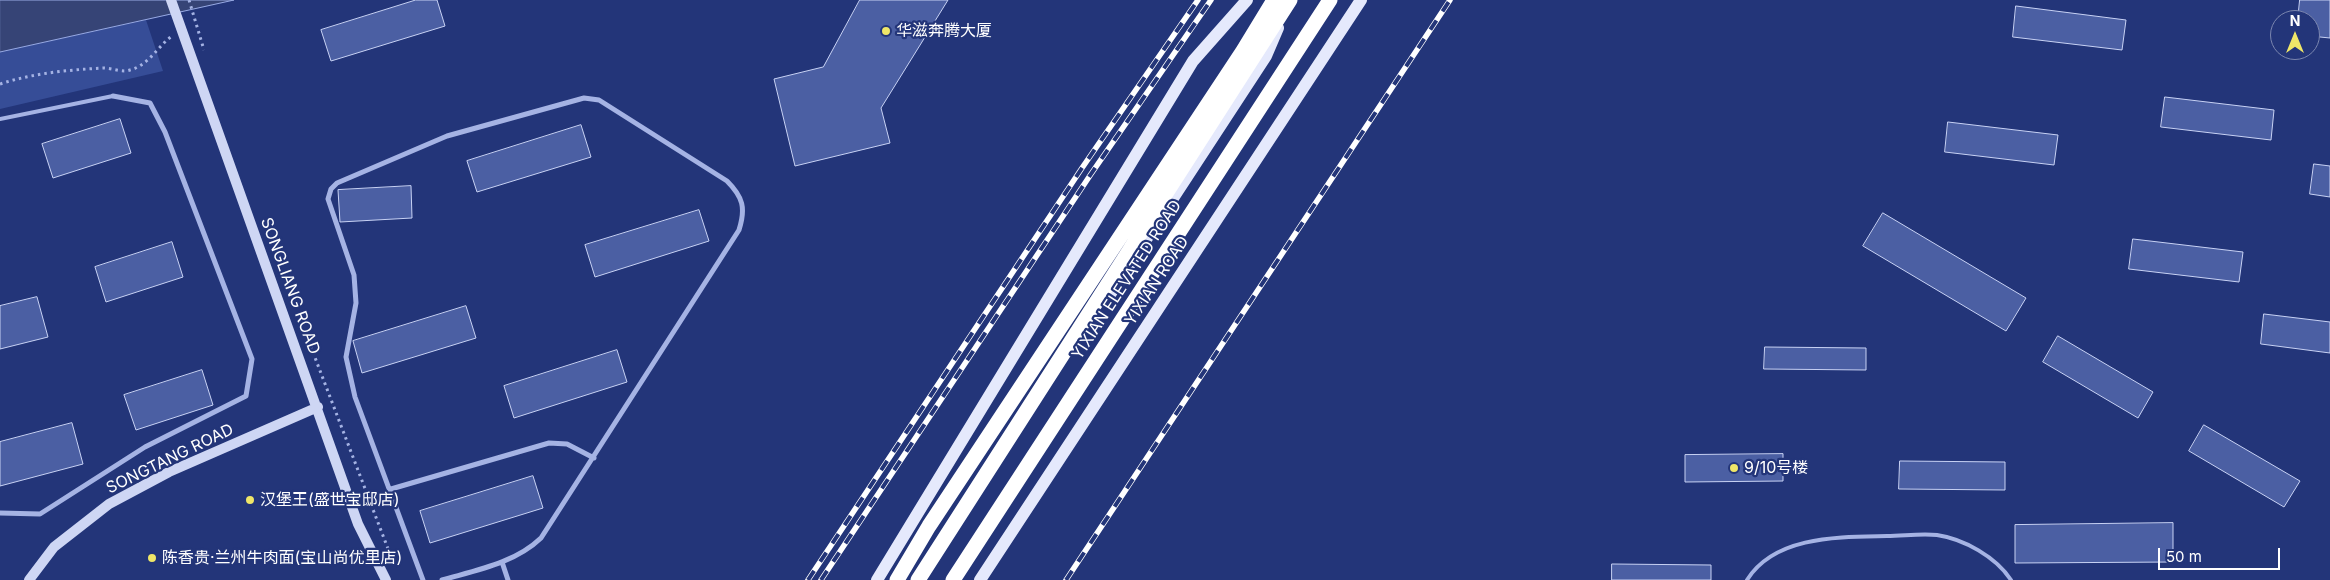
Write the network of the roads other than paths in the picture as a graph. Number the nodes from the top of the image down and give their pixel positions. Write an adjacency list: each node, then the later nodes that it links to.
1 (171, 0): 9 (street, SONGLIANG ROAD)
2 (1247, 0): 19 (main road)
3 (1274, 0): 20 (highway)
4 (1290, 0): 21 (highway, YIXIAN ELEVATED ROAD); 22 (main road, YIXIAN ROAD)
5 (1330, 0): 23 (highway, YIXIAN ELEVATED ROAD)
6 (1361, 0): 24 (main road, YIXIAN ROAD)
7 (113, 96): 8 (lane); 12 (street)
8 (0, 119)
9 (318, 407): 14 (street, SONGTANG ROAD); 15 (street, SONGLIANG ROAD)
10 (594, 458): 11 (street); 11 (street); 13 (street)
11 (391, 489): 16 (street)
12 (0, 513)
13 (502, 562): 17 (street); 18 (street)
14 (29, 580)
15 (386, 580)
16 (423, 580)
17 (442, 580)
18 (508, 580)
19 (877, 580)
20 (897, 580)
21 (918, 580)
22 (923, 580)
23 (953, 580)
24 (980, 580)
25 (1747, 580): 26 (lane)
26 (2011, 580)

